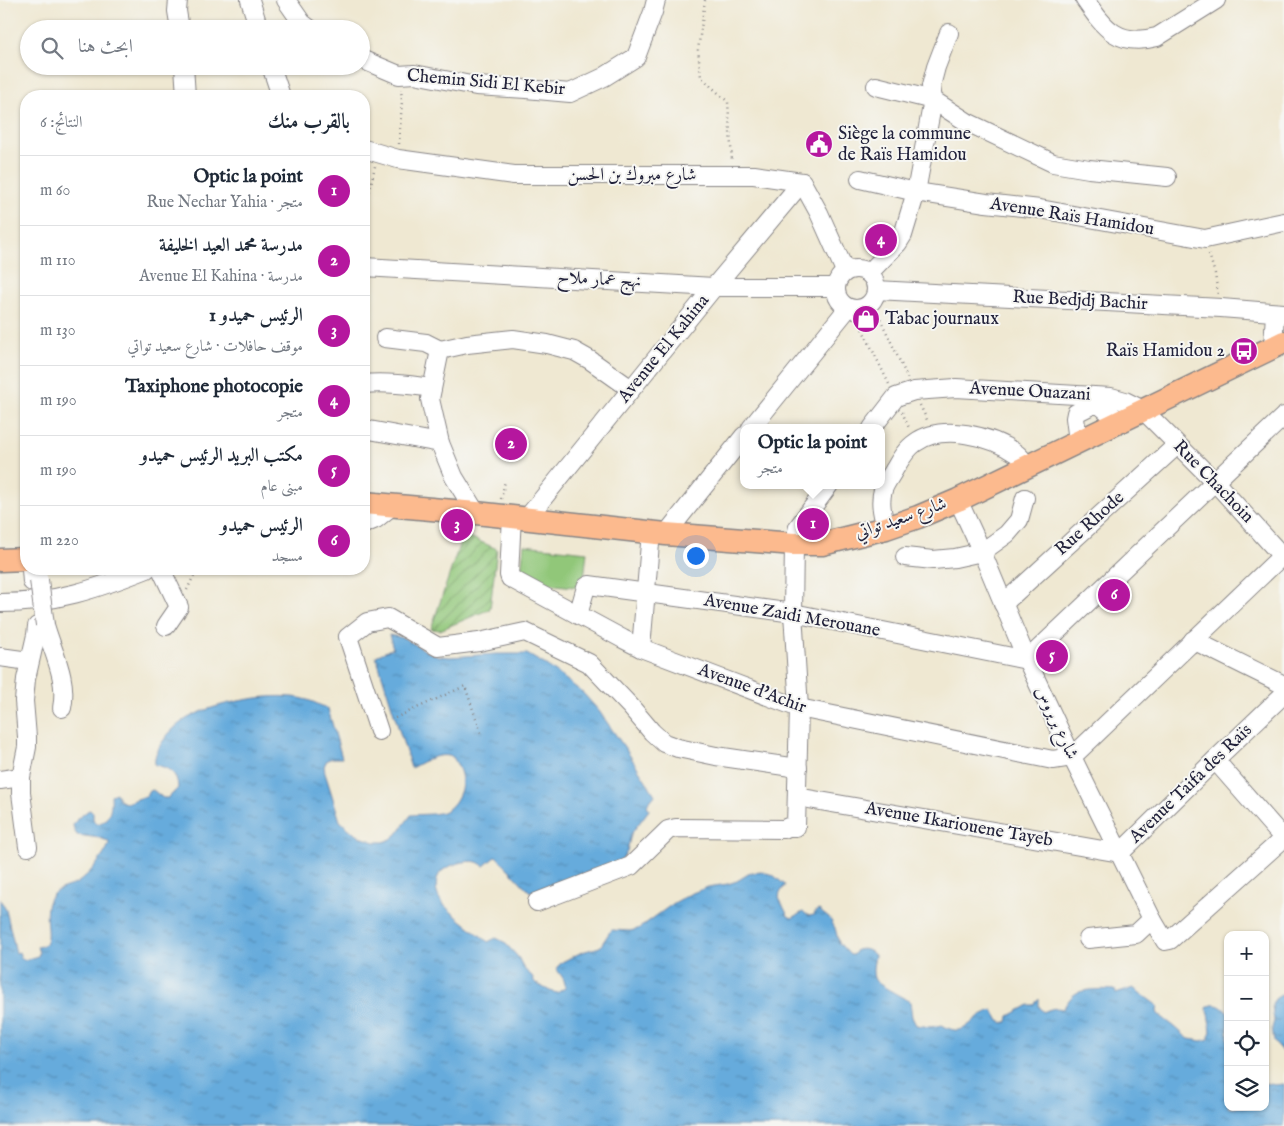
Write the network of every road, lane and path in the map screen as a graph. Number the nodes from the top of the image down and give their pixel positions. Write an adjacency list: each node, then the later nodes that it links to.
1 (178, 0): 8 (street)
2 (250, 0): 9 (street)
3 (286, 0): 10 (street)
4 (656, 0): 15 (street, Chemin Sidi El Kebir)
5 (705, 0): 22 (path)
6 (1085, 0): 7 (street)
7 (1216, 0)
8 (178, 20)
9 (256, 20)
10 (300, 20)
11 (949, 33): 19 (street)
12 (370, 63): 15 (street, Chemin Sidi El Kebir)
13 (185, 75): 17 (street)
14 (274, 75): 18 (street)
15 (399, 75): 21 (path)
16 (876, 86): 19 (street)
17 (186, 90)
18 (279, 90)
19 (934, 100): 23 (street); 26 (street)
20 (371, 151): 21 (street, شارع مبروك بن الحسن)
21 (398, 159): 22 (street, شارع مبروك بن الحسن)
22 (733, 175): 25 (street, شارع مبروك بن الحسن)
23 (1166, 177)
24 (860, 179): 26 (street, Avenue Raïs Hamidou)
25 (802, 182): 30 (street); 32 (street, Avenue El Kahina)
26 (916, 192): 28 (street, Avenue Raïs Hamidou); 31 (street)
27 (1284, 222): 28 (street, Avenue Raïs Hamidou)
28 (1205, 239): 36 (path)
29 (370, 267): 32 (street, نهج عمار ملاح)
30 (845, 271): 31 (street); 33 (street)
31 (869, 273): 34 (street)
32 (714, 287): 33 (street, نهج عمار ملاح); 43 (street, Avenue El Kahina)
33 (835, 288): 35 (street)
34 (874, 295): 35 (street); 36 (street, Rue Bedjdj Bachir); 44 (path)
35 (850, 308): 45 (path); 48 (street)
36 (1221, 308): 37 (street, Rue Bedjdj Bachir)
37 (1280, 313): 39 (street)
38 (385, 338): 40 (street)
39 (1278, 345): 46 (main road, شارع سعيد تواتي)
40 (440, 350): 42 (street); 43 (street)
41 (370, 384): 42 (street)
42 (432, 388): 53 (street)
43 (631, 389): 65 (street, Avenue El Kahina)
44 (914, 392): 45 (street, Avenue Ouazani); 46 (street, Avenue Ouazani); 51 (path)
45 (896, 397): 49 (street); 54 (path)
46 (1143, 410): 55 (street, Rue Chachoin); 56 (main road, شارع سعيد تواتي)
47 (1284, 416): 57 (street)
48 (754, 424)
49 (875, 424)
50 (370, 430): 53 (street)
51 (933, 434): 54 (street); 56 (street)
52 (740, 441): 68 (street)
53 (440, 443): 64 (street)
54 (916, 443): 58 (street)
55 (1177, 445): 57 (street, Rue Chachoin); 80 (street, Rue Rhode)
56 (1027, 466): 62 (main road, شارع سعيد تواتي)
57 (1215, 482): 71 (street, Rue Chachoin); 88 (street)
58 (885, 488)
59 (826, 489): 69 (street)
60 (884, 489): 67 (street)
61 (1025, 498): 70 (street)
62 (958, 500): 67 (main road, شارع سعيد تواتي); 70 (street, شارع بربروس)
63 (374, 504): 64 (main road, شارع سعيد تواتي); 66 (street)
64 (476, 513): 65 (main road, شارع سعيد تواتي)
65 (520, 517): 68 (main road, شارع سعيد تواتي); 82 (street, Avenue d'Achir)
66 (370, 522)
67 (886, 528): 69 (main road, شارع سعيد تواتي)
68 (658, 533): 69 (main road, شارع سعيد تواتي); 78 (street)
69 (794, 544): 81 (street)
70 (982, 552): 72 (street); 80 (street, شارع بربروس)
71 (1283, 555): 85 (street)
72 (905, 556)
73 (20, 559): 74 (main road)
74 (0, 560)
75 (35, 575): 83 (street, bridge)
76 (131, 575): 79 (street)
77 (163, 575): 84 (street)
78 (646, 593): 81 (street, Avenue Zaidi Merouane); 82 (street, Avenue Zaidi Merouane); 86 (street)
79 (0, 603)
80 (1003, 604): 88 (street, شارع بربروس)
81 (793, 613): 88 (street, Avenue Zaidi Merouane); 93 (street)
82 (578, 615): 86 (street, Avenue d'Achir)
83 (41, 626): 89 (street); 92 (street)
84 (166, 626)
85 (1193, 640): 90 (street); 97 (street)
86 (641, 648): 93 (street, Avenue d'Achir)
87 (0, 657): 89 (street)
88 (1027, 660): 97 (street, شارع بربروس)
89 (29, 661): 100 (street)
90 (1284, 685)
91 (1284, 694): 98 (street, Avenue Taifa des Raïs)
92 (62, 708)
93 (799, 708): 97 (street, Avenue d'Achir); 99 (street)
94 (395, 718): 96 (path)
95 (379, 730): 99 (street)
96 (482, 736)
97 (1072, 757): 105 (street, شارع بربروس)
98 (1215, 760): 103 (street); 105 (street, Avenue Taifa des Raïs)
99 (798, 768): 102 (street)
100 (20, 778): 101 (street); 104 (street)
101 (0, 780)
102 (797, 797): 105 (street, Avenue Ikariouene Tayeb); 106 (street)
103 (1284, 839): 107 (street, شارع بربروس)
104 (28, 847)
105 (1120, 853): 107 (street, شارع بربروس)
106 (537, 902)
107 (1152, 919): 108 (street)
108 (1088, 939)

